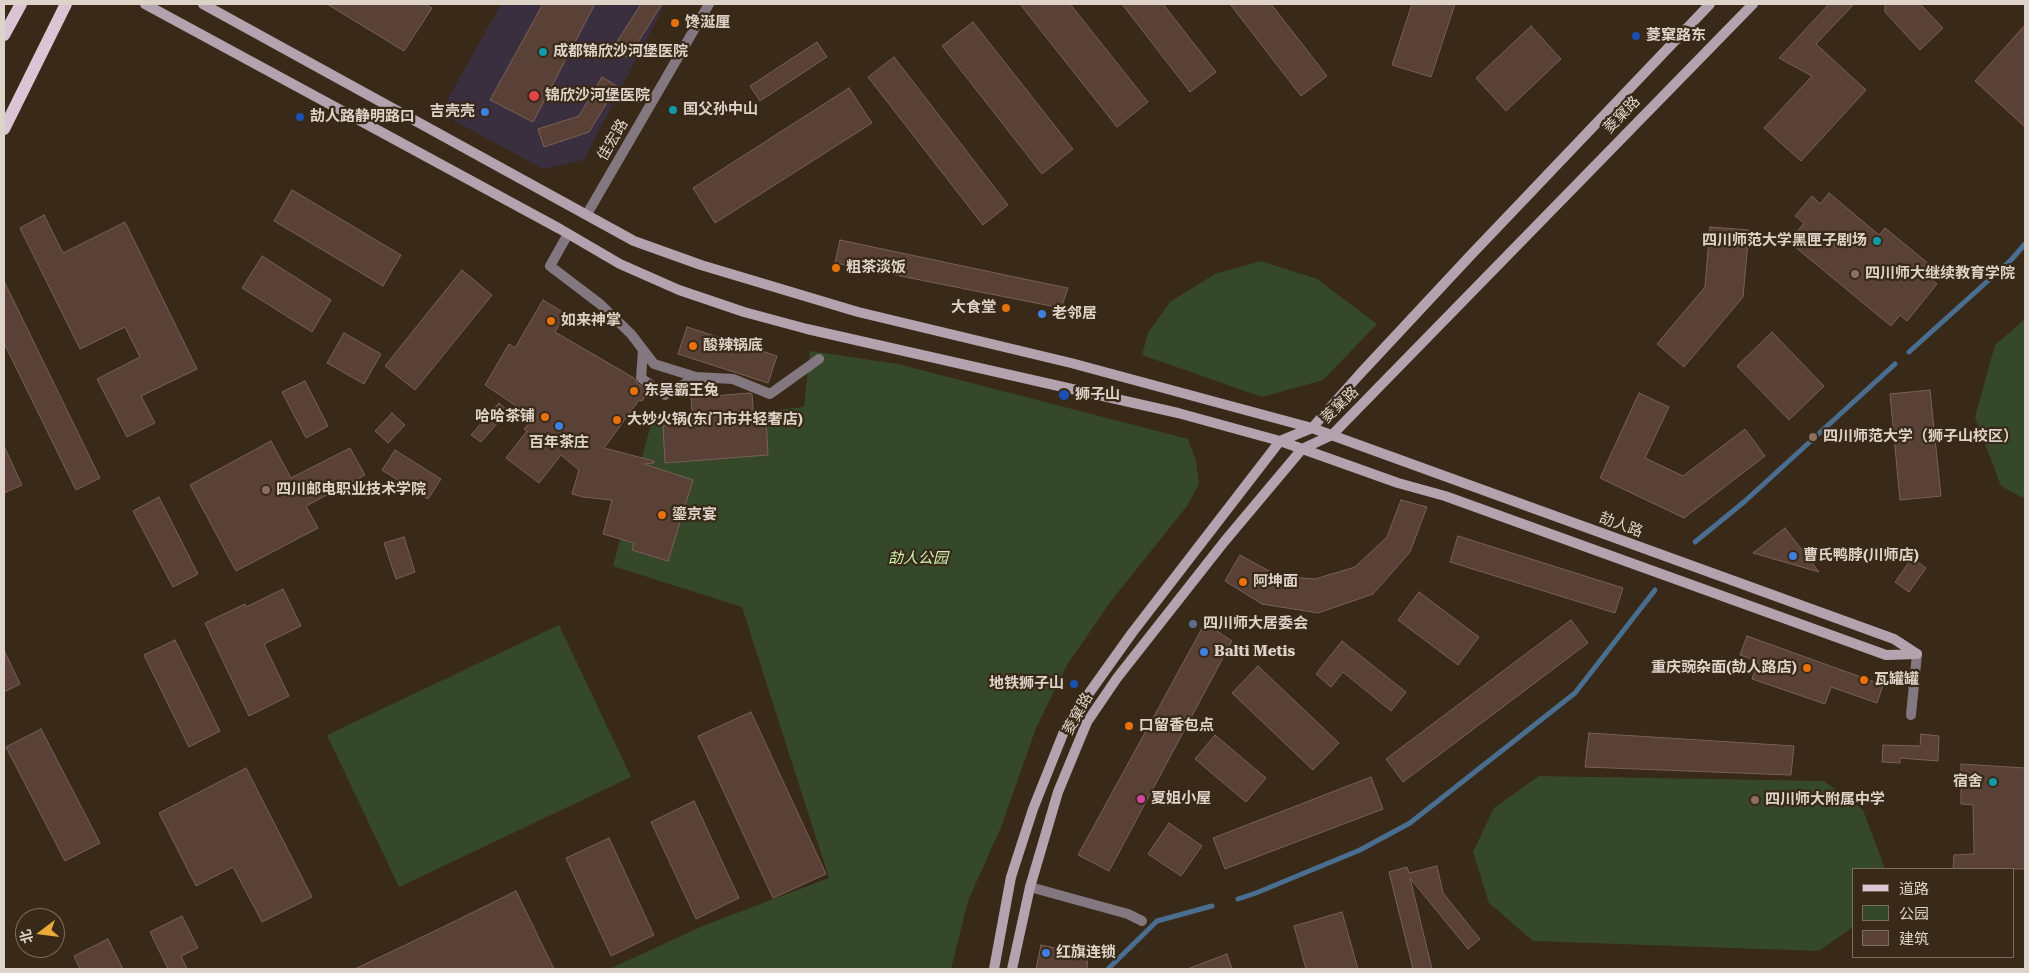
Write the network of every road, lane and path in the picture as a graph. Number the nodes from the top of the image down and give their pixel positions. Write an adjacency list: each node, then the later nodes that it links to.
1 (21, 4): 8 (main road)
2 (66, 4): 9 (main road)
3 (145, 4): 11 (street)
4 (202, 4): 10 (street, 劼人路)
5 (709, 4): 10 (street, 佳宏路)
6 (1710, 4): 15 (street, 菱窠路)
7 (1753, 4): 16 (street, 菱窠路)
8 (4, 34)
9 (4, 129)
10 (587, 214): 15 (street, 劼人路)
11 (568, 234): 12 (street); 17 (street)
12 (643, 350): 14 (street); 14 (street)
13 (818, 359): 14 (street)
14 (696, 377)
15 (1312, 428): 16 (street, 劼人路); 17 (street, 菱窠路)
16 (1332, 435): 18 (street, 菱窠路); 19 (street, 劼人路)
17 (1280, 442): 18 (street); 23 (street, 菱窠路)
18 (1302, 449): 19 (street); 21 (street, 菱窠路)
19 (1917, 654): 20 (street)
20 (1910, 715)
21 (1030, 886): 22 (street); 24 (street, 菱窠路)
22 (1142, 921)
23 (994, 969)
24 (1012, 969)

